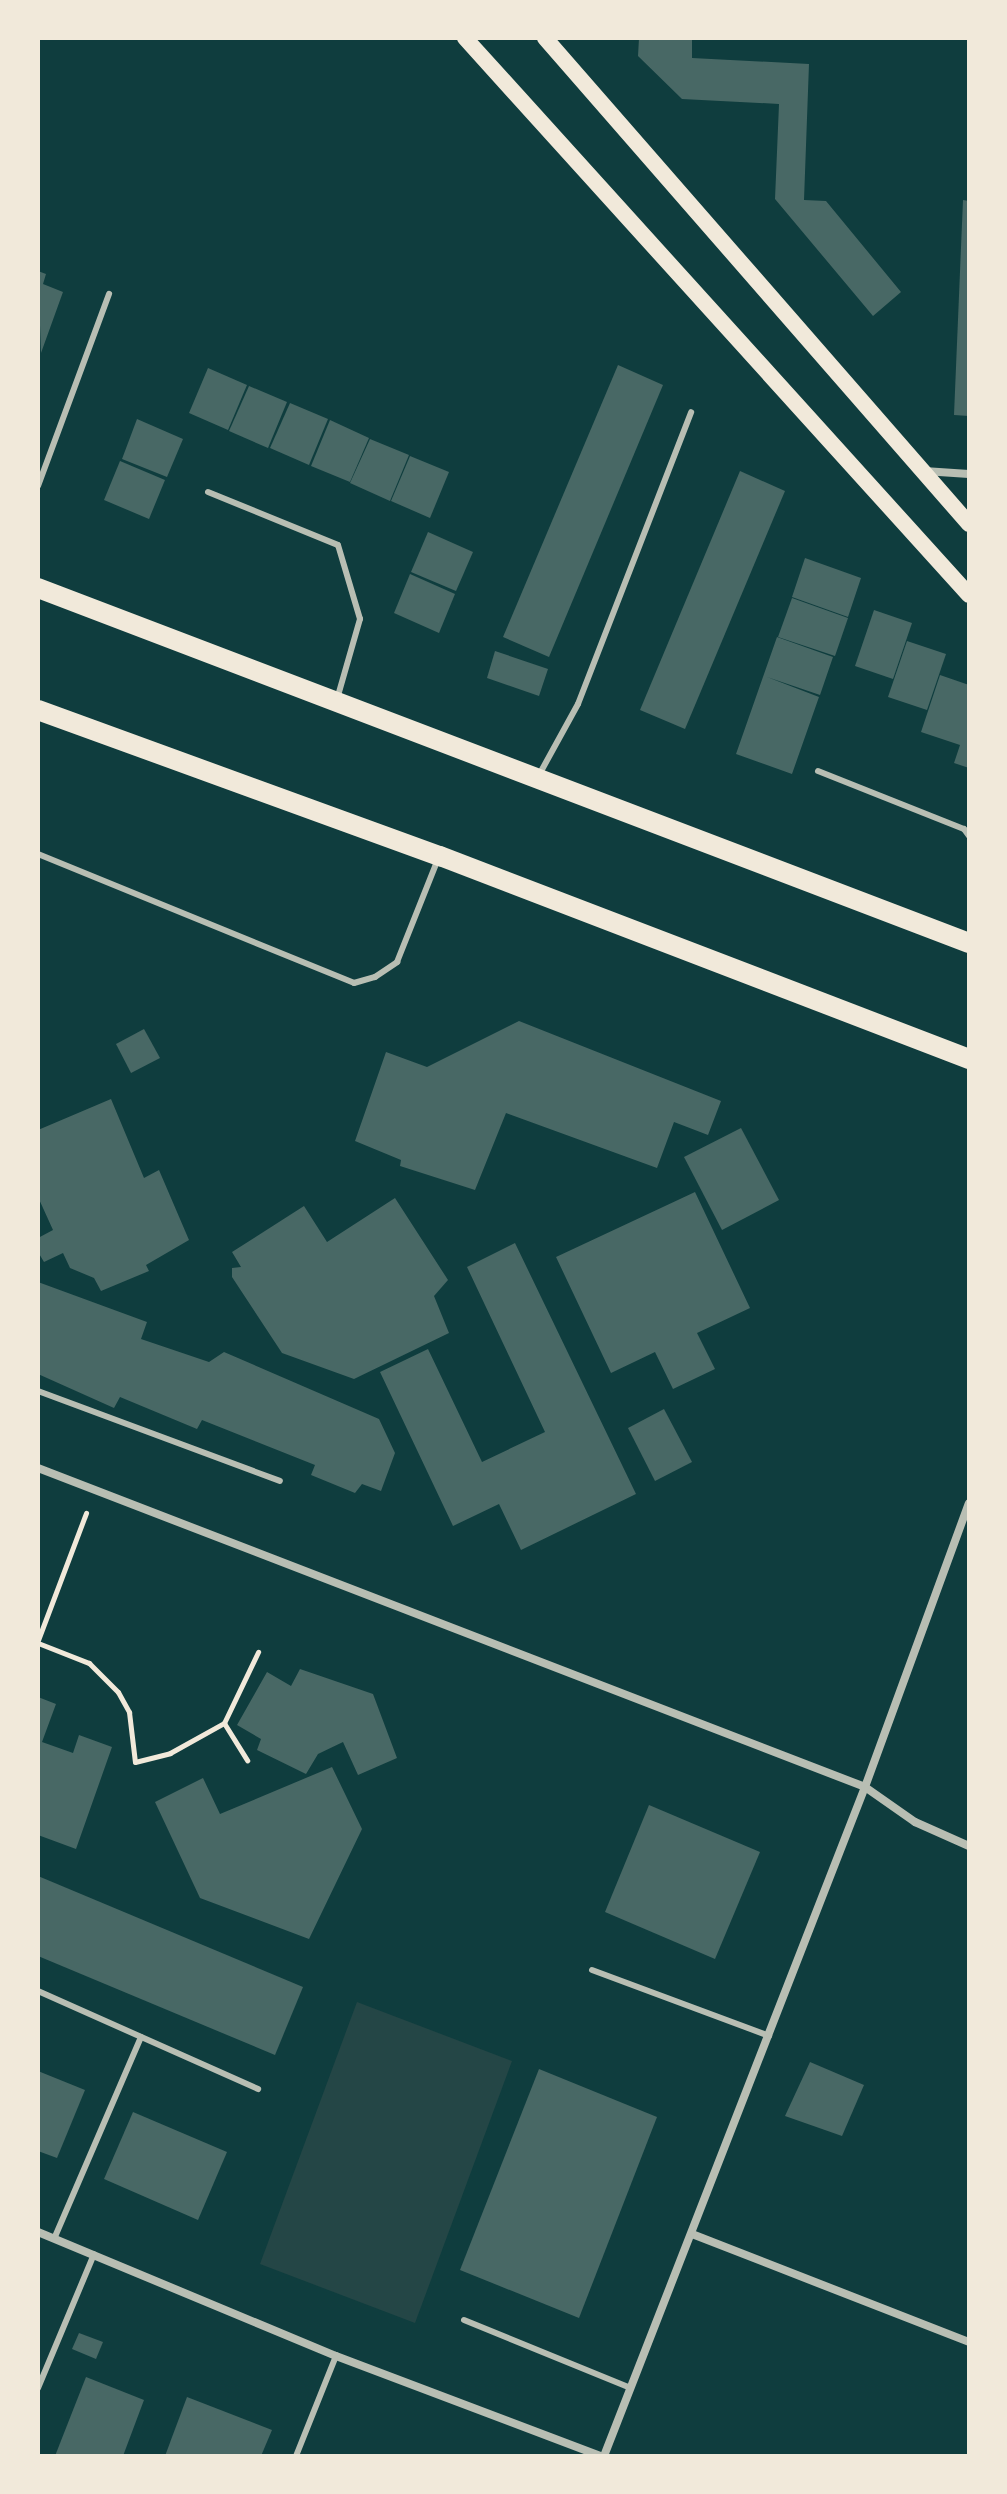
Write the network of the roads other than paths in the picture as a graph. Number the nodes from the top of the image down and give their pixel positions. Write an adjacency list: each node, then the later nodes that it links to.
1 (465, 38): 11 (main road)
2 (545, 38): 5 (main road)
3 (109, 294): 7 (lane)
4 (691, 412): 15 (lane)
5 (919, 470): 6 (street); 9 (main road)
6 (969, 474)
7 (38, 486)
8 (208, 492): 12 (lane)
9 (969, 524)
10 (38, 588): 12 (main road)
11 (969, 595)
12 (335, 703): 15 (main road)
13 (38, 710): 18 (main road)
14 (818, 771): 16 (lane)
15 (537, 778): 19 (main road)
16 (969, 836)
17 (38, 854): 18 (lane)
18 (440, 856): 20 (main road)
19 (969, 943)
20 (969, 1059)
21 (38, 1391): 23 (lane)
22 (38, 1468): 25 (street)
23 (280, 1481)
24 (969, 1503): 25 (street)
25 (865, 1787): 26 (street); 29 (street)
26 (969, 1846)
27 (592, 1970): 29 (lane)
28 (38, 1991): 30 (lane)
29 (769, 2036): 33 (street)
30 (141, 2037): 31 (lane); 34 (lane)
31 (258, 2089)
32 (38, 2232): 34 (street)
33 (692, 2234): 37 (street); 40 (street)
34 (54, 2239): 35 (street)
35 (94, 2254): 38 (street); 39 (lane)
36 (464, 2320): 40 (lane)
37 (969, 2342)
38 (336, 2356): 41 (lane); 42 (street)
39 (38, 2388)
40 (631, 2388): 42 (street)
41 (296, 2456)
42 (602, 2456)

